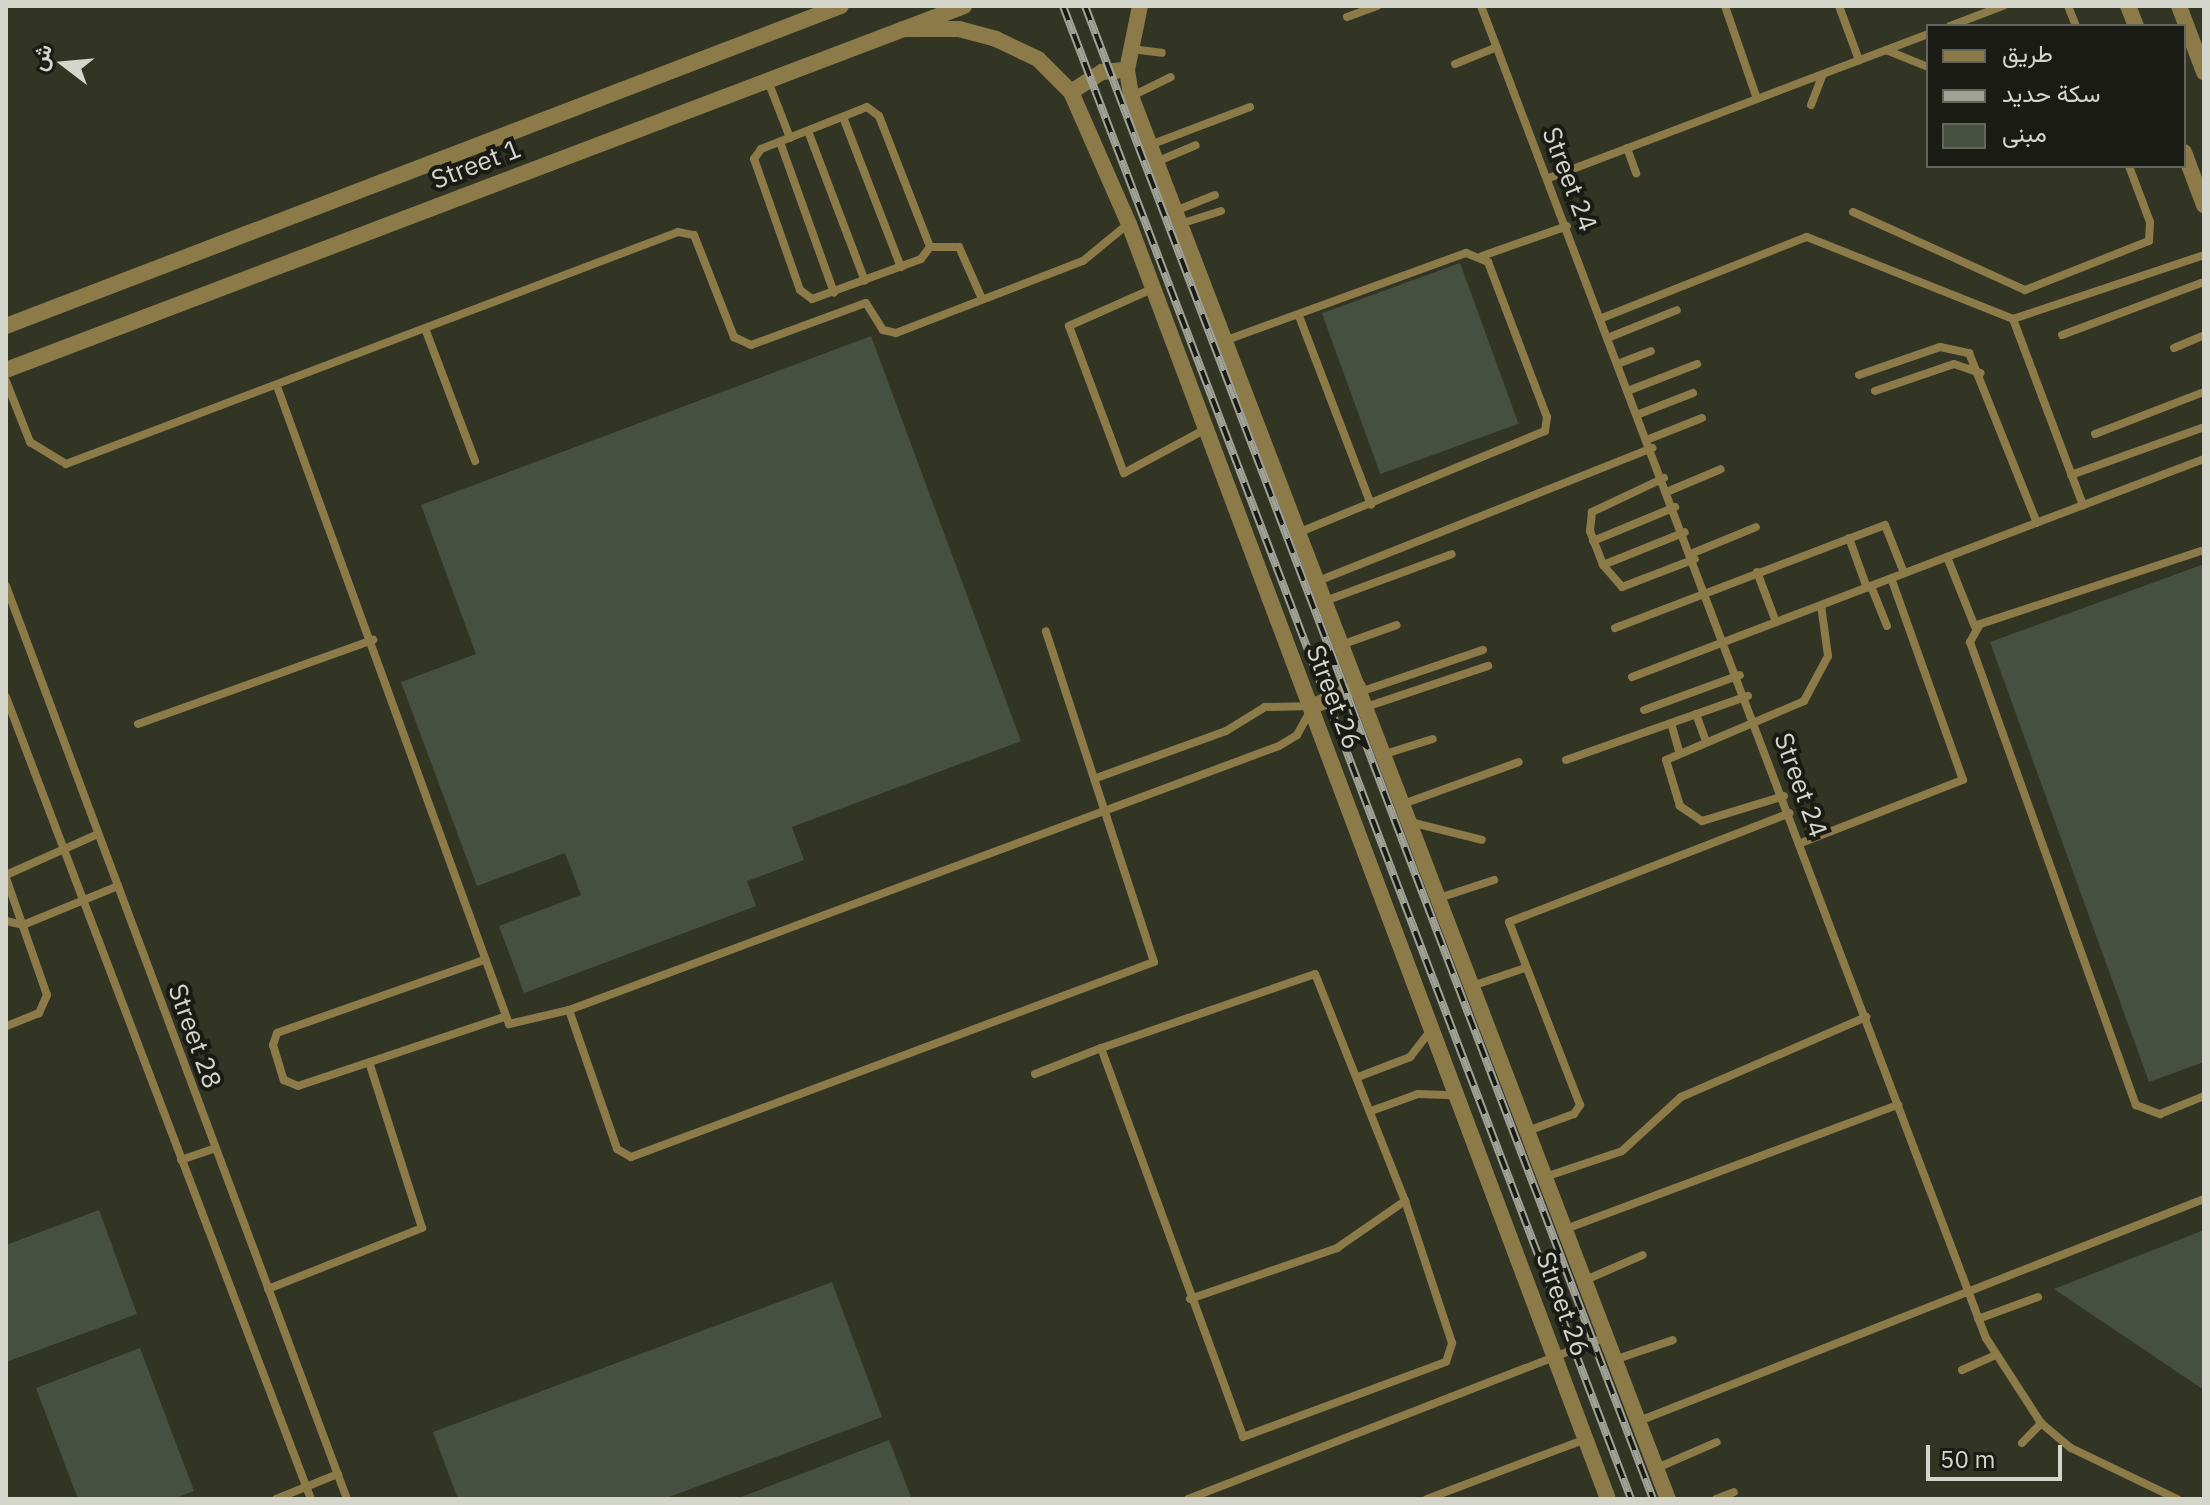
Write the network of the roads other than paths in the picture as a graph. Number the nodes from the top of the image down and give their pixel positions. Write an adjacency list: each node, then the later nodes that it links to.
1 (841, 6): 63 (street, Street 1)
2 (964, 6): 12 (street, Street 1)
3 (1140, 6): 15 (street, Street 26)
4 (1377, 6): 9 (lane)
5 (1481, 6): 14 (lane, Street 24)
6 (1725, 6): 28 (lane)
7 (1839, 6): 18 (lane)
8 (2003, 6): 10 (lane)
9 (1347, 17)
10 (1974, 21)
11 (2186, 24): 22 (street)
12 (903, 29): 25 (street, Street 1); 26 (street, Street 26)
13 (1926, 35): 16 (lane)
14 (1497, 47): 19 (lane); 42 (lane, Street 24)
15 (1130, 49): 17 (lane); 21 (street, Street 26)
16 (1886, 50): 18 (lane); 20 (lane)
17 (1162, 53)
18 (1859, 60): 23 (lane)
19 (1455, 64)
20 (1926, 66)
21 (1127, 70): 26 (street); 27 (street, Street 26)
22 (2204, 72)
23 (1823, 74): 28 (lane); 29 (lane)
24 (1171, 77): 27 (lane)
25 (768, 80): 33 (lane); 73 (street, Street 1)
26 (1071, 92): 48 (street, Street 26)
27 (1131, 96): 35 (street, Street 26)
28 (1757, 99): 37 (lane)
29 (1811, 105)
30 (1250, 107): 35 (lane)
31 (843, 117): 32 (lane); 50 (lane); 53 (lane)
32 (808, 131): 33 (lane); 54 (lane)
33 (790, 138): 34 (lane)
34 (780, 142): 57 (lane); 57 (lane)
35 (1149, 145): 39 (street, Street 26)
36 (1196, 145): 39 (lane)
37 (1627, 148): 41 (lane); 42 (lane)
38 (2186, 157): 44 (street)
39 (1155, 162): 47 (street, Street 26)
40 (2130, 168): 46 (lane)
41 (1636, 173)
42 (1549, 178): 49 (lane, Street 24)
43 (1215, 195): 47 (lane)
44 (2204, 205)
45 (1221, 211): 47 (lane)
46 (1853, 212)
47 (1176, 218): 68 (street, Street 26)
48 (1129, 224): 56 (street, Street 26); 58 (lane)
49 (1567, 226): 52 (lane); 61 (lane, Street 24)
50 (930, 247): 53 (lane); 58 (lane)
51 (2204, 255): 62 (lane)
52 (1482, 256): 60 (lane); 95 (lane)
53 (901, 267): 54 (lane)
54 (865, 281): 57 (lane)
55 (2204, 282): 65 (lane)
56 (1152, 289): 85 (street, Street 26); 85 (lane)
57 (834, 293)
58 (982, 299): 64 (lane)
59 (1677, 310): 67 (lane)
60 (1299, 316): 68 (lane); 95 (lane)
61 (1602, 318): 62 (lane); 67 (lane, Street 24)
62 (2013, 319): 92 (lane)
63 (6, 326)
64 (426, 331): 77 (lane); 90 (lane)
65 (2062, 335)
66 (2204, 335): 69 (lane)
67 (1610, 337): 71 (lane, Street 24)
68 (1224, 341): 100 (street, Street 26)
69 (2174, 348)
70 (1651, 351): 71 (lane)
71 (1620, 363): 78 (lane, Street 24)
72 (1697, 364): 78 (lane)
73 (6, 370)
74 (1981, 373): 75 (lane); 79 (lane); 98 (lane)
75 (1859, 375)
76 (6, 381): 77 (lane)
77 (278, 389): 124 (lane)
78 (1630, 390): 82 (lane, Street 24)
79 (1875, 391)
80 (2204, 392): 86 (lane)
81 (1693, 393): 82 (lane)
82 (1639, 414): 87 (lane, Street 24)
83 (1702, 418): 87 (lane)
84 (2204, 427): 92 (lane)
85 (1204, 430): 134 (street, Street 26)
86 (2095, 434)
87 (1649, 439): 88 (lane, Street 24)
88 (1653, 448): 93 (lane, Street 24); 112 (lane)
89 (2204, 459): 96 (lane)
90 (475, 461)
91 (1721, 469): 94 (lane)
92 (2071, 475): 96 (lane)
93 (1664, 478): 94 (lane, Street 24); 103 (lane)
94 (1669, 491): 97 (lane, Street 24)
95 (1371, 505): 100 (lane)
96 (2083, 505): 98 (lane)
97 (1675, 507): 101 (lane, Street 24); 103 (lane)
98 (2037, 523): 107 (lane)
99 (1756, 527): 106 (lane)
100 (1300, 532): 112 (street, Street 26)
101 (1685, 532): 106 (lane, Street 24); 108 (lane)
102 (1849, 538): 109 (lane); 110 (lane); 114 (lane)
103 (1593, 541): 108 (lane)
104 (2204, 550): 121 (lane)
105 (1452, 554): 116 (lane)
106 (1694, 556): 108 (lane); 115 (lane, Street 24)
107 (1947, 557): 110 (lane); 121 (lane)
108 (1603, 565)
109 (1757, 572): 115 (lane); 118 (lane)
110 (1904, 573): 111 (lane)
111 (1891, 578): 114 (lane); 154 (lane)
112 (1318, 581): 116 (street, Street 26)
113 (6, 586): 152 (lane, Street 28)
114 (1869, 587): 117 (lane); 120 (lane)
115 (1708, 590): 122 (lane); 125 (lane, Street 24)
116 (1325, 601): 126 (street, Street 26)
117 (1821, 605): 118 (lane); 139 (lane)
118 (1776, 622): 125 (lane)
119 (1397, 625): 126 (lane)
120 (1887, 626)
121 (1975, 627): 176 (lane)
122 (1615, 628)
123 (1046, 631): 146 (lane)
124 (373, 640): 138 (lane); 163 (lane)
125 (1727, 640): 129 (lane, Street 24); 130 (lane)
126 (1341, 645): 131 (street, Street 26)
127 (1483, 650): 131 (lane)
128 (1488, 666): 131 (lane)
129 (1740, 675): 132 (lane, Street 24); 135 (lane)
130 (1632, 677)
131 (1361, 695): 134 (street); 143 (street, Street 26)
132 (1748, 696): 136 (lane); 139 (lane, Street 24)
133 (6, 697): 155 (lane)
134 (1313, 706): 146 (lane); 149 (lane); 169 (street, Street 26)
135 (1644, 710)
136 (1696, 714): 137 (lane); 141 (lane)
137 (1671, 723): 142 (lane); 144 (lane)
138 (138, 724)
139 (1758, 725): 141 (lane); 147 (lane, Street 24)
140 (1433, 739): 143 (lane)
141 (1706, 742): 142 (lane)
142 (1679, 751): 147 (lane)
143 (1385, 754): 148 (street, Street 26)
144 (1566, 760)
145 (1519, 762): 148 (lane)
146 (1096, 778): 149 (lane)
147 (1784, 796): 150 (lane, Street 24)
148 (1403, 804): 151 (street, Street 26)
149 (1107, 811): 166 (lane); 166 (lane)
150 (1790, 813): 154 (lane, Street 24); 164 (lane)
151 (1409, 822): 153 (lane); 159 (street, Street 26)
152 (98, 834): 155 (lane); 158 (lane, Street 28)
153 (1482, 840)
154 (1801, 843): 168 (lane, Street 24)
155 (62, 850): 156 (lane); 160 (lane)
156 (6, 876): 162 (lane)
157 (1494, 880): 159 (lane)
158 (118, 886): 160 (lane); 180 (lane, Street 28)
159 (1439, 898): 165 (street, Street 26)
160 (81, 902): 162 (lane); 181 (lane)
161 (6, 921): 162 (lane)
162 (23, 925): 170 (lane)
163 (484, 960): 167 (lane); 172 (lane)
164 (1525, 968): 165 (lane); 179 (lane)
165 (1472, 987): 179 (street, Street 26)
166 (569, 1010): 167 (lane)
167 (504, 1017): 172 (lane)
168 (1866, 1017): 177 (lane, Street 24); 182 (lane)
169 (1434, 1025): 174 (lane); 175 (street, Street 26)
170 (6, 1026)
171 (1101, 1048): 173 (lane); 174 (lane); 191 (lane)
172 (369, 1062): 188 (lane)
173 (1035, 1074)
174 (1358, 1077): 178 (lane)
175 (1460, 1095): 178 (lane); 196 (street, Street 26)
176 (2204, 1096)
177 (1898, 1105): 185 (lane); 189 (lane, Street 24)
178 (1371, 1111): 184 (lane)
179 (1524, 1132): 182 (street, Street 26)
180 (215, 1148): 181 (lane); 188 (lane, Street 28)
181 (181, 1160): 206 (lane)
182 (1541, 1178): 185 (street, Street 26)
183 (2204, 1199): 189 (lane)
184 (1405, 1201): 191 (lane); 191 (lane)
185 (1562, 1230): 187 (street, Street 26)
186 (1643, 1255): 187 (lane)
187 (1582, 1282): 193 (street, Street 26)
188 (268, 1289): 205 (lane, Street 28)
189 (1966, 1292): 192 (lane, Street 24); 199 (lane)
190 (2038, 1297): 192 (lane)
191 (1190, 1299)
192 (1978, 1319): 195 (lane, Street 24)
193 (1604, 1338): 196 (lane); 197 (street, Street 26)
194 (1673, 1340): 197 (lane)
195 (1995, 1355): 198 (lane); 200 (lane, Street 24)
196 (1558, 1359): 201 (street, Street 26); 207 (lane)
197 (1613, 1360): 199 (street, Street 26)
198 (1962, 1370)
199 (1637, 1422): 204 (street, Street 26)
200 (2041, 1423): 203 (lane); 218 (lane, Street 24)
201 (1586, 1439): 214 (lane); 215 (street, Street 26)
202 (1717, 1442): 204 (lane)
203 (2022, 1443)
204 (1656, 1468): 216 (street, Street 26)
205 (338, 1474): 206 (lane); 211 (lane, Street 28)
206 (306, 1487): 209 (lane); 210 (lane)
207 (1216, 1487): 212 (lane); 213 (lane)
208 (1734, 1492): 217 (lane)
209 (276, 1499)
210 (311, 1499)
211 (347, 1499)
212 (1188, 1499)
213 (1211, 1499)
214 (1427, 1499)
215 (1608, 1499)
216 (1668, 1499)
217 (1716, 1499)
218 (2177, 1499)

